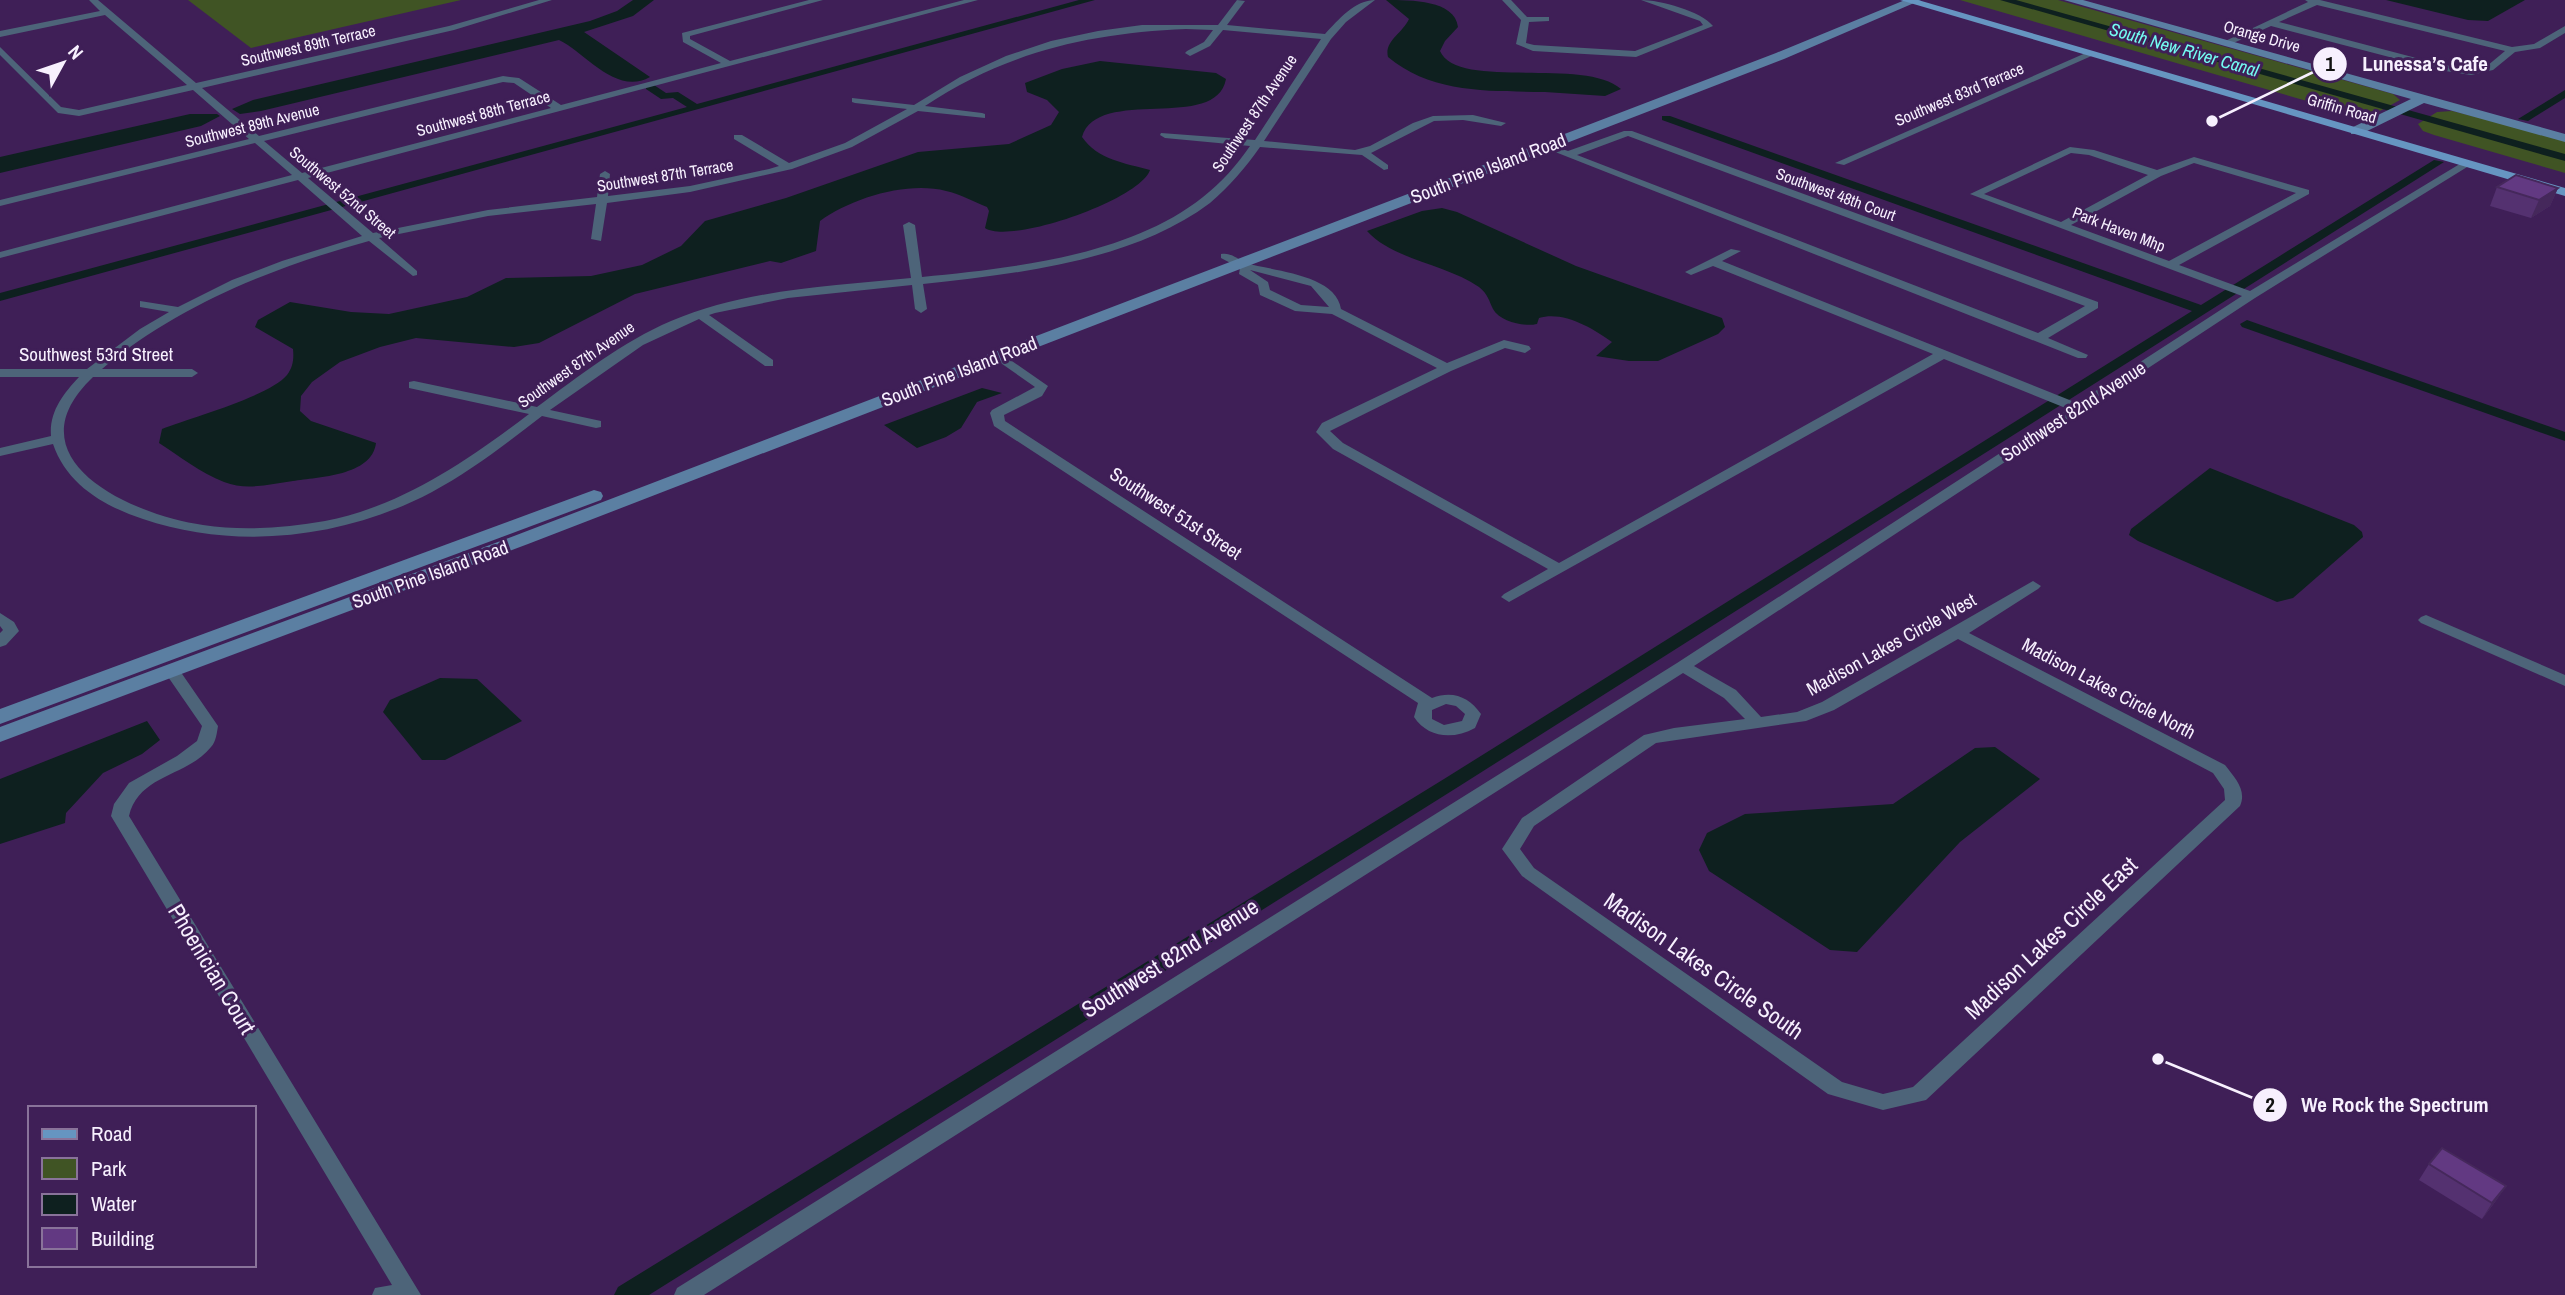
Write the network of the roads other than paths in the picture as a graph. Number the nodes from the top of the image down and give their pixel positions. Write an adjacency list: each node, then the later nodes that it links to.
1 (93, 0): 14 (street, Southwest 52nd Street)
2 (548, 0): 28 (street, Southwest 89th Terrace)
3 (819, 0): 27 (street)
4 (974, 0): 27 (street, Southwest 88th Terrace)
5 (1371, 0): 21 (street, Southwest 87th Avenue)
6 (1506, 0): 16 (street)
7 (1644, 0): 16 (street)
8 (1882, 0): 55 (main road, South Pine Island Road)
9 (1940, 0): 37 (main road, Griffin Road)
10 (2070, 0): 22 (main road, Orange Drive)
11 (1241, 1): 18 (street)
12 (1911, 1): 26 (main road, Griffin Road); 44 (main road, South Pine Island Road)
13 (2313, 1): 17 (street); 24 (street)
14 (107, 12): 20 (street); 28 (street, Southwest 52nd Street)
15 (1546, 19): 16 (street)
16 (1525, 20)
17 (2270, 23): 22 (street); 24 (street)
18 (1222, 26): 21 (street, Southwest 87th Terrace); 25 (street); 32 (street, Southwest 87th Terrace)
19 (2565, 29): 24 (street)
20 (0, 34)
21 (1326, 37): 43 (street, Southwest 87th Avenue)
22 (2226, 43): 30 (main road, Orange Drive)
23 (0, 50): 28 (street, Southwest 89th Terrace)
24 (2512, 50)
25 (1189, 53)
26 (2091, 54): 37 (main road, Griffin Road); 47 (street, Southwest 83rd Terrace)
27 (729, 64): 31 (street, Southwest 88th Terrace)
28 (197, 88): 42 (street, Southwest 52nd Street)
29 (855, 100): 32 (street)
30 (2425, 103): 37 (main road); 38 (main road); 41 (main road, Orange Drive)
31 (560, 108): 42 (street, Southwest 89th Avenue); 54 (street, Southwest 88th Terrace)
32 (916, 108): 34 (street); 49 (street, Southwest 87th Terrace)
33 (1414, 114): 35 (street)
34 (982, 116)
35 (1429, 120): 36 (street); 45 (street)
36 (1501, 123)
37 (2375, 127): 38 (main road); 48 (main road, Griffin Road)
38 (2394, 127): 51 (main road, Griffin Road)
39 (1165, 135): 43 (street)
40 (738, 138): 49 (street)
41 (2565, 138)
42 (257, 139): 54 (street, Southwest 52nd Street); 59 (street, Southwest 89th Avenue)
43 (1256, 144): 45 (street); 71 (street, Southwest 87th Avenue)
44 (1545, 146): 46 (street); 55 (main road, South Pine Island Road)
45 (1364, 152): 50 (street)
46 (1568, 155): 82 (street); 82 (street, Southwest 48th Court)
47 (1840, 163)
48 (2467, 164): 51 (main road); 57 (main road, Griffin Road); 74 (street, Southwest 82nd Avenue)
49 (788, 167): 58 (street, Southwest 87th Terrace)
50 (1384, 167)
51 (2537, 172): 56 (main road, Griffin Road)
52 (605, 174): 58 (street)
53 (2157, 174): 61 (street); 61 (street, Park Haven Mhp); 68 (street)
54 (300, 177): 62 (street, Southwest 52nd Street); 65 (street, Southwest 88th Terrace)
55 (1445, 178): 66 (main road, South Pine Island Road)
56 (2565, 180)
57 (2565, 192)
58 (601, 201): 62 (street, Southwest 87th Terrace); 63 (street)
59 (0, 203)
60 (909, 225): 71 (street)
61 (2063, 225): 68 (street, Park Haven Mhp)
62 (372, 238): 69 (street, Southwest 52nd Street); 80 (street, Southwest 87th Terrace)
63 (597, 239)
64 (1735, 251): 67 (street)
65 (0, 256)
66 (1237, 262): 72 (street); 73 (street); 86 (main road, South Pine Island Road); 109 (main road, South Pine Island Road)
67 (1714, 262): 70 (street); 84 (street)
68 (2170, 265): 74 (street, Park Haven Mhp)
69 (413, 272)
70 (1691, 272)
71 (917, 281): 78 (street); 81 (street, Southwest 87th Avenue)
72 (1264, 284): 75 (street); 76 (street)
73 (1325, 293): 75 (street); 79 (street)
74 (2251, 294): 93 (street, Southwest 82nd Avenue)
75 (1300, 298): 76 (street); 79 (street)
76 (1285, 302): 79 (street)
77 (144, 304): 80 (street)
78 (921, 309)
79 (1331, 310): 88 (street)
80 (181, 311): 90 (street, Southwest 87th Terrace)
81 (700, 314): 87 (street); 94 (street, Southwest 87th Avenue)
82 (2039, 338): 85 (street)
83 (1525, 349): 88 (street)
84 (1943, 354): 93 (street); 98 (street)
85 (2082, 355)
86 (999, 356): 106 (main road, South Pine Island Road); 108 (street, Southwest 51st Street)
87 (769, 363)
88 (1447, 368): 98 (street)
89 (0, 373): 90 (street, Southwest 53rd Street)
90 (90, 373): 91 (street, Southwest 53rd Street); 96 (street, Southwest 87th Terrace)
91 (192, 373)
92 (414, 385): 94 (street)
93 (2071, 406): 105 (street, Southwest 82nd Avenue)
94 (538, 412): 95 (street); 96 (street, Southwest 87th Avenue)
95 (596, 424)
96 (58, 439): 97 (street)
97 (0, 452)
98 (1558, 569): 100 (street)
99 (2033, 586): 103 (street, Madison Lakes Circle West)
100 (1510, 597)
101 (0, 618): 104 (street)
102 (2426, 620): 107 (street)
103 (1958, 633): 110 (street, Madison Lakes Circle West); 112 (street, Madison Lakes Circle North)
104 (5, 636)
105 (1683, 666): 110 (street); 118 (street, Southwest 82nd Avenue)
106 (172, 671): 111 (main road, South Pine Island Road); 117 (street, Phoenician Court)
107 (2565, 681)
108 (1429, 703)
109 (0, 717)
110 (1757, 722): 113 (street, Madison Lakes Circle West)
111 (0, 735)
112 (2233, 788): 114 (street, Madison Lakes Circle East)
113 (1511, 849): 114 (street, Madison Lakes Circle South)
114 (1883, 1102)
115 (383, 1295): 116 (street)
116 (399, 1295)
117 (410, 1295)
118 (685, 1295)

